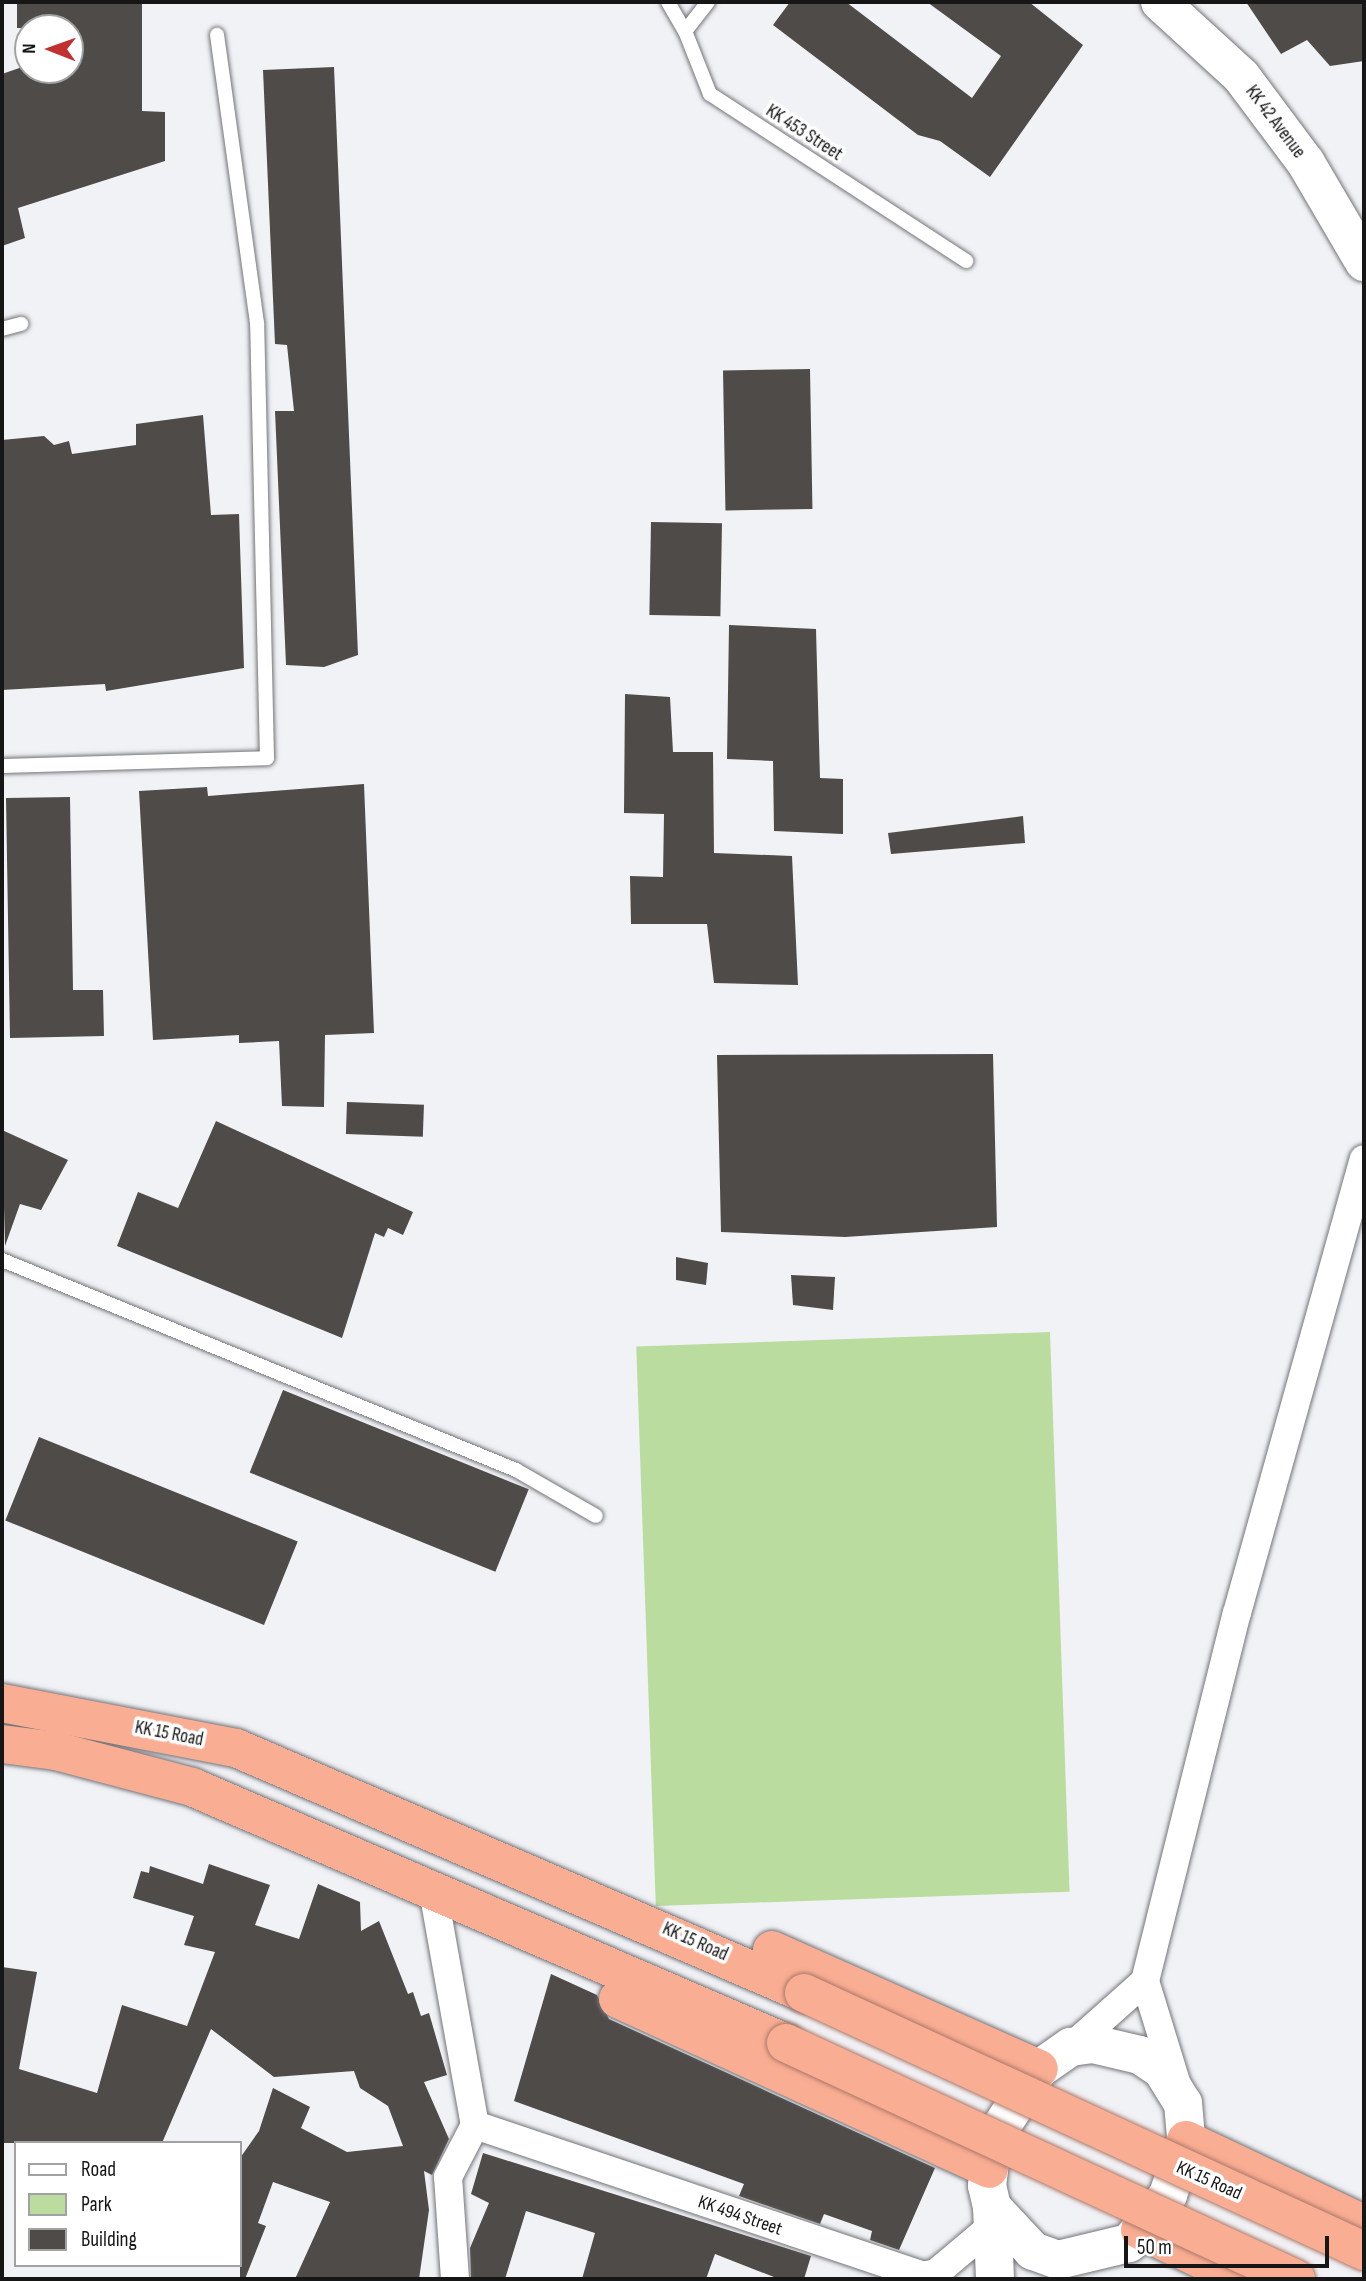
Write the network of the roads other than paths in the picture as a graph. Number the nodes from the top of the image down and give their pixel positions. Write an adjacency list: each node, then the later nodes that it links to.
1 (668, 2): 4 (lane, KK 453 Street)
2 (708, 2): 4 (lane)
3 (1160, 2): 7 (main road, KK 42 Avenue)
4 (685, 31): 6 (lane, KK 453 Street)
5 (217, 35): 10 (lane)
6 (966, 261)
7 (1364, 262)
8 (21, 324): 9 (lane)
9 (2, 329)
10 (2, 766)
11 (1364, 1160): 18 (street)
12 (2, 1260): 13 (lane)
13 (596, 1516)
14 (2, 1703): 16 (highway, KK 15 Road)
15 (2, 1744): 17 (highway)
16 (403, 1816): 20 (highway); 27 (highway, KK 15 Road, bridge)
17 (433, 1890): 22 (street); 23 (highway); 33 (highway, bridge)
18 (1145, 1981): 19 (street); 21 (street)
19 (1071, 2047): 20 (main road); 21 (main road)
20 (1039, 2069): 23 (main road)
21 (1185, 2122): 25 (highway); 26 (main road)
22 (475, 2125): 24 (street, KK 494 Street); 29 (street)
23 (989, 2169): 24 (main road)
24 (993, 2216): 28 (main road); 30 (main road)
25 (1364, 2224)
26 (1140, 2230): 28 (main road); 32 (highway)
27 (1364, 2251)
28 (1095, 2256): 31 (main road)
29 (454, 2279)
30 (995, 2279)
31 (1061, 2279)
32 (1242, 2279)
33 (1296, 2279)

